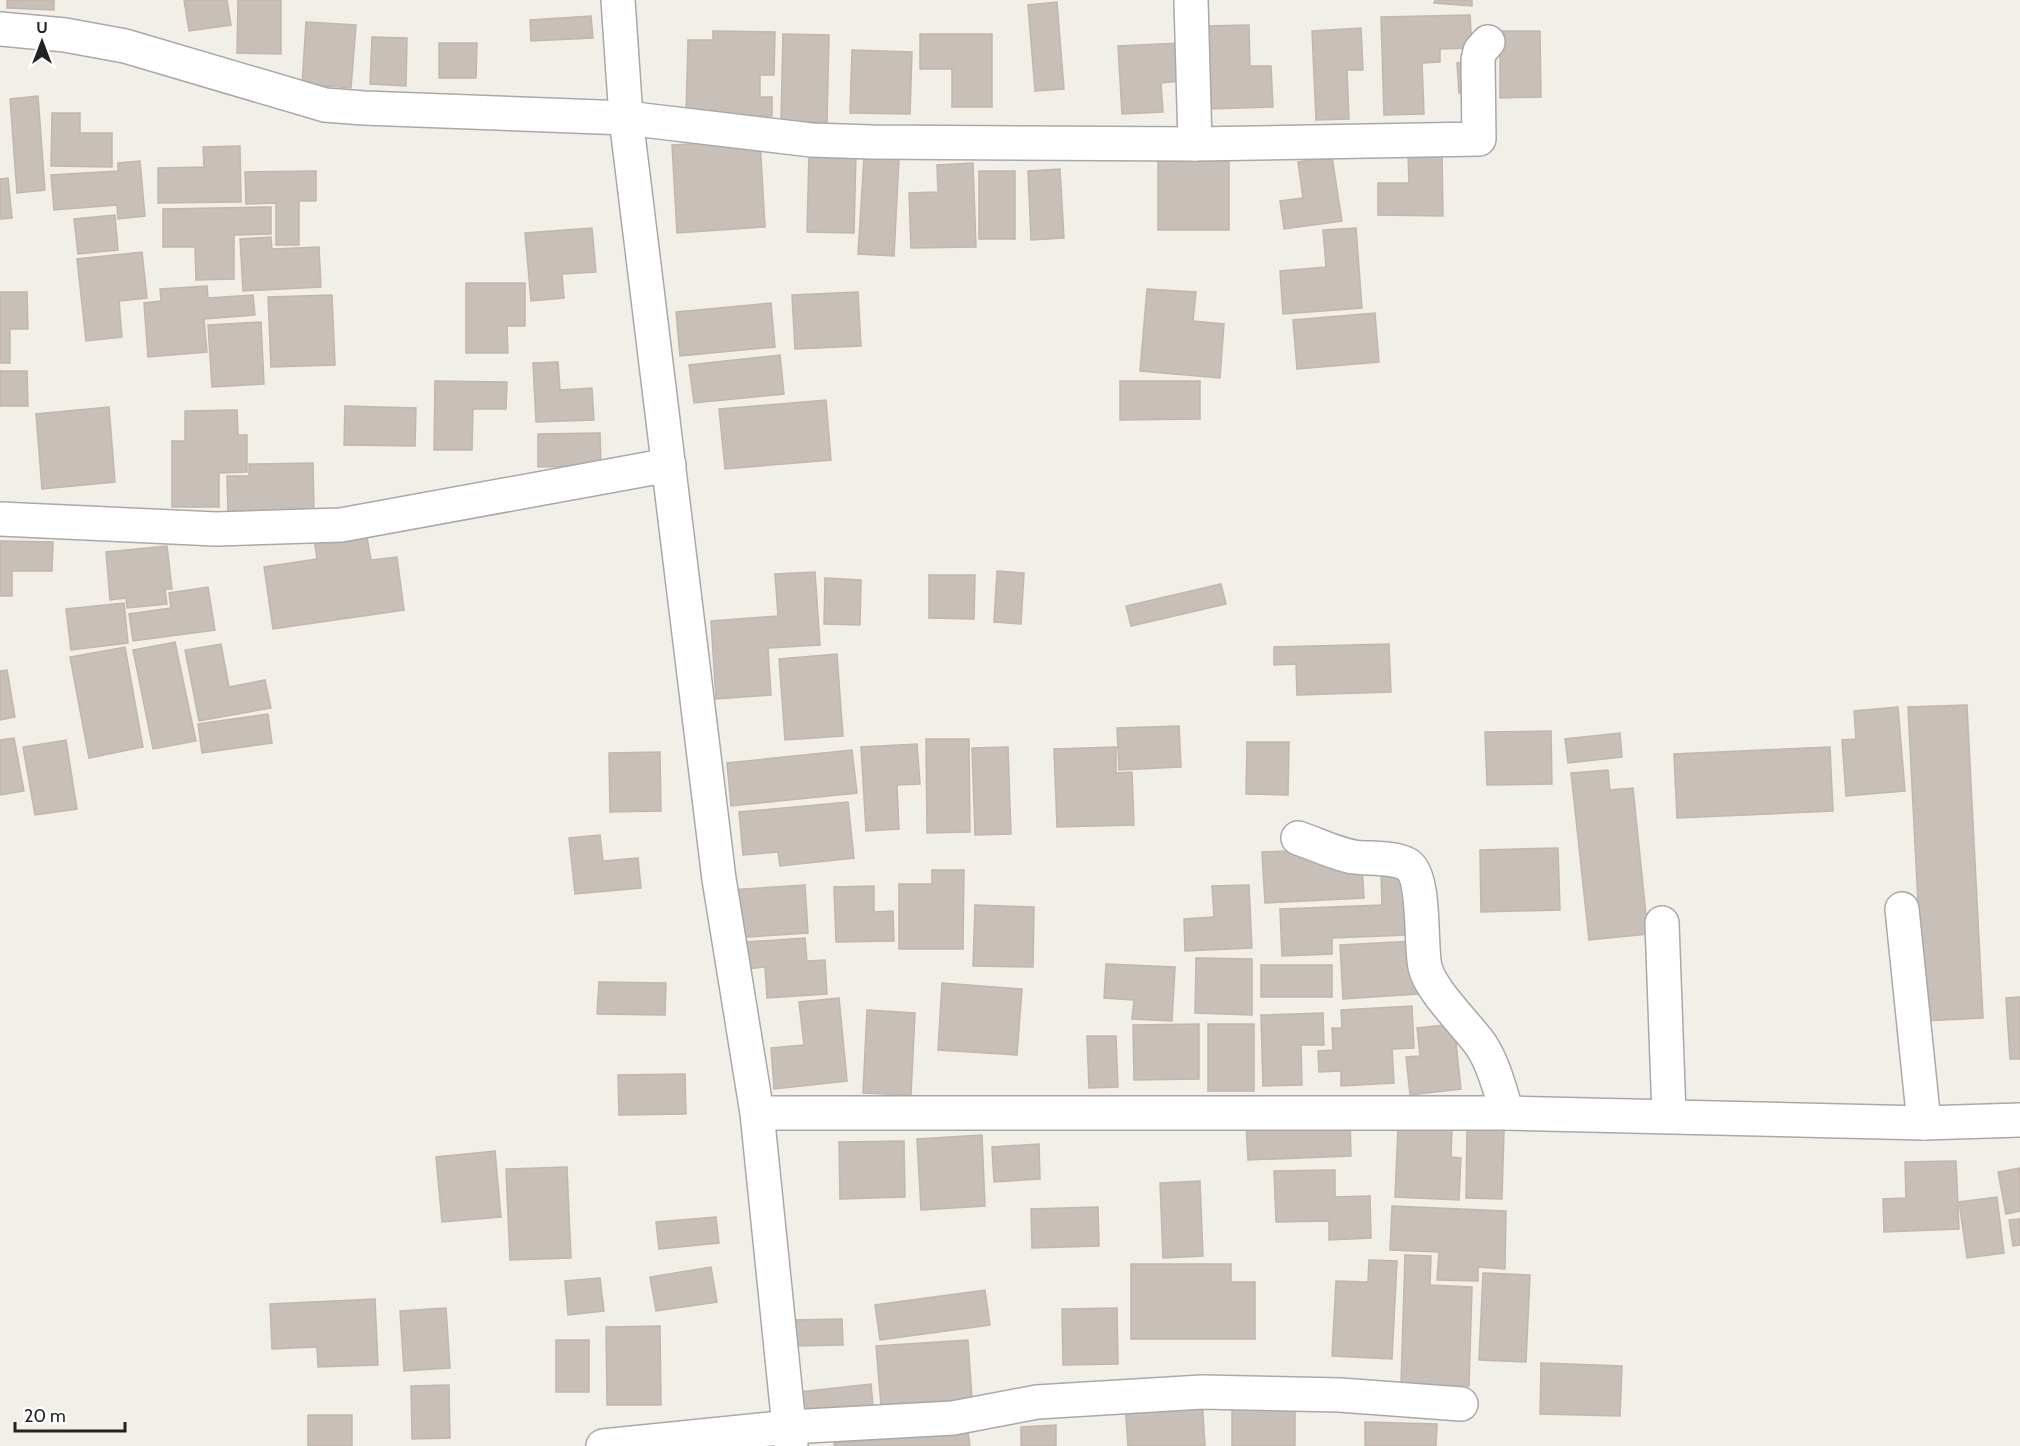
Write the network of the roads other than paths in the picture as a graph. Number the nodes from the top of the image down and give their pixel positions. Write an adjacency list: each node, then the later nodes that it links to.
1 (618, 0): 5 (street)
2 (1191, 0): 6 (street)
3 (0, 29): 5 (street)
4 (1488, 42): 6 (street)
5 (626, 118): 6 (street); 7 (street)
6 (1195, 144)
7 (669, 465): 8 (street); 12 (street)
8 (0, 519)
9 (1298, 838): 13 (street)
10 (1902, 909): 16 (street)
11 (1662, 923): 14 (street)
12 (757, 1113): 13 (street); 18 (street)
13 (1507, 1113): 14 (street)
14 (1669, 1115): 16 (street)
15 (2020, 1120): 16 (street)
16 (1924, 1122)
17 (1461, 1404): 18 (street)
18 (790, 1437): 19 (street)
19 (603, 1446)

